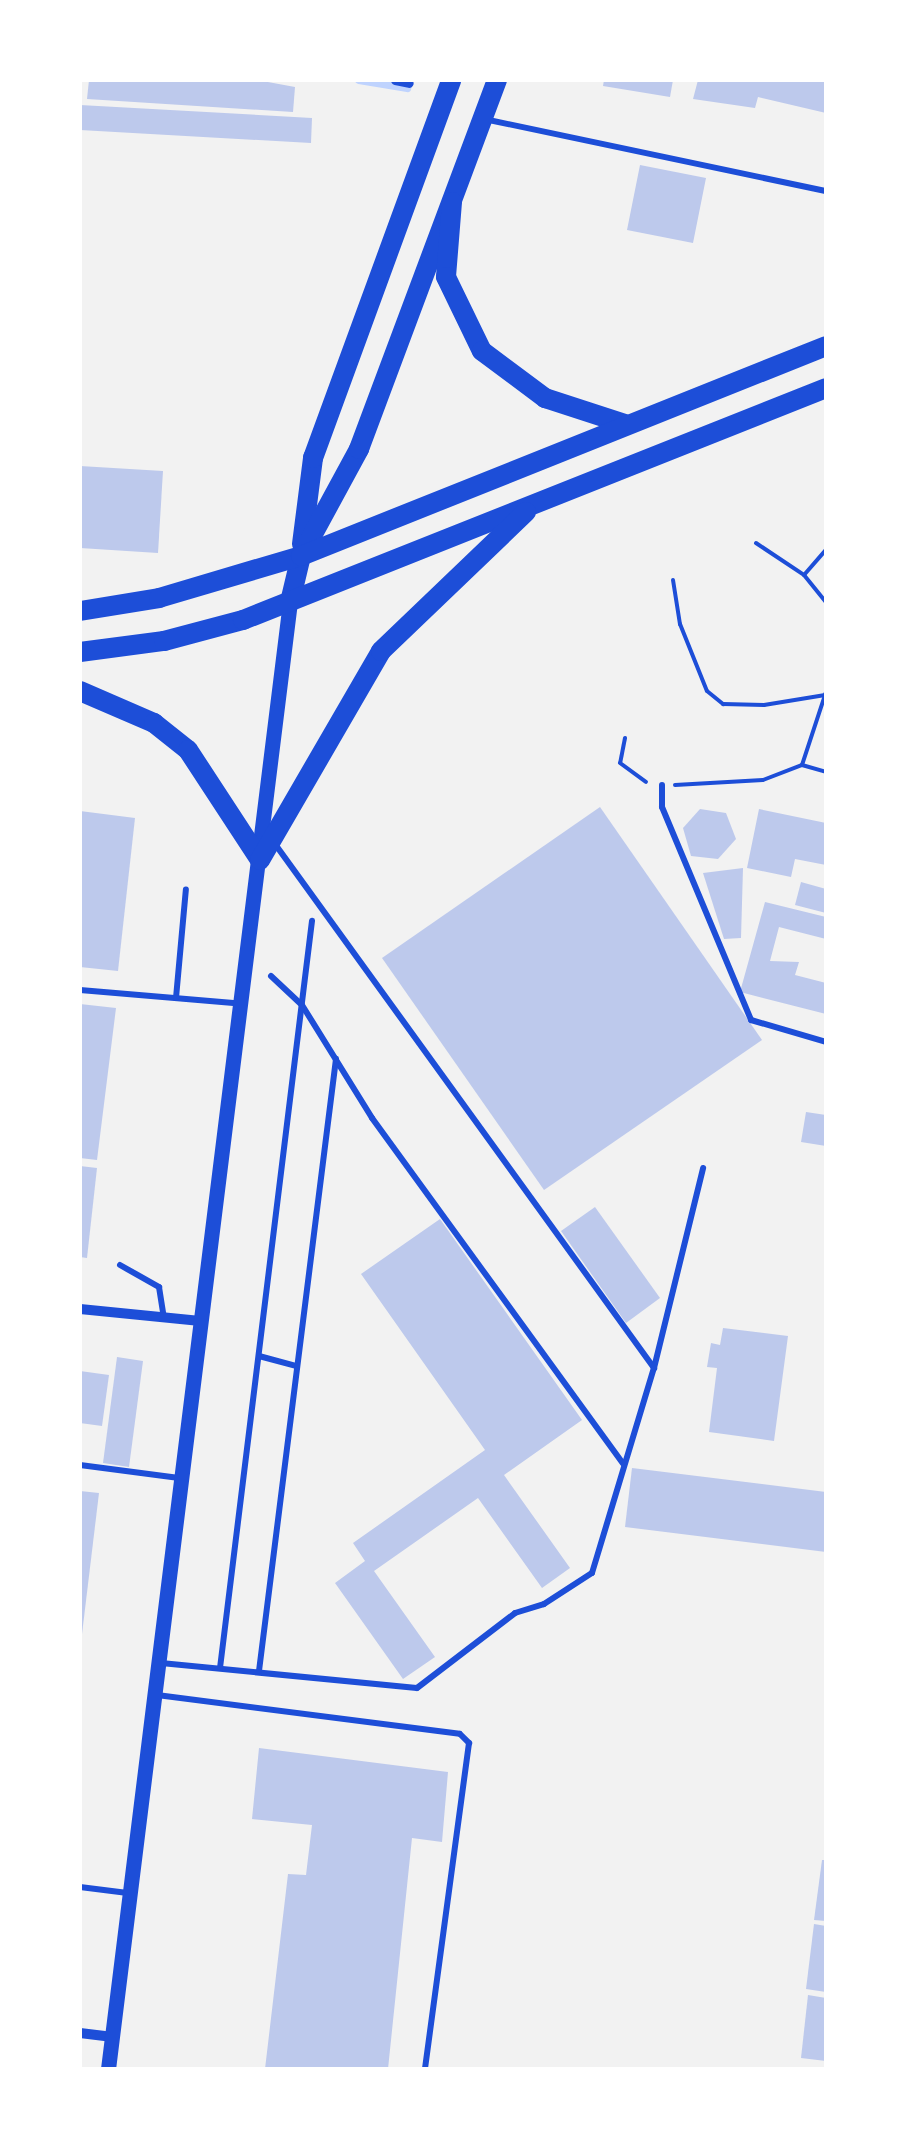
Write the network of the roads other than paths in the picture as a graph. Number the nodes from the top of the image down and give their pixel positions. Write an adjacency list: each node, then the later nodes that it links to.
1 (395, 80): 4 (street)
2 (452, 80): 12 (main road)
3 (497, 80): 5 (main road)
4 (410, 83)
5 (483, 119): 6 (lane); 7 (main road)
6 (826, 191)
7 (452, 202): 10 (main road); 12 (main road)
8 (826, 346): 10 (main road)
9 (826, 388): 11 (main road)
10 (625, 424): 12 (main road)
11 (540, 499): 13 (main road); 18 (main road)
12 (301, 556): 13 (main road); 14 (main road)
13 (290, 602): 15 (main road); 19 (street)
14 (80, 610)
15 (80, 652)
16 (80, 691): 19 (main road)
17 (662, 785): 27 (lane)
18 (271, 839): 19 (main road); 36 (lane)
19 (260, 860): 25 (street)
20 (186, 889): 24 (lane)
21 (312, 921): 26 (lane)
22 (271, 976): 26 (lane)
23 (80, 990): 24 (lane)
24 (176, 998): 25 (lane)
25 (236, 1004): 33 (street)
26 (302, 1005): 28 (lane); 34 (lane)
27 (826, 1042)
28 (336, 1059): 35 (lane); 37 (lane)
29 (703, 1168): 36 (lane)
30 (120, 1265): 32 (lane)
31 (80, 1308): 32 (street)
32 (164, 1318): 33 (street)
33 (200, 1321): 39 (street)
34 (258, 1356): 35 (lane); 41 (lane)
35 (297, 1366): 42 (lane)
36 (654, 1368): 37 (lane)
37 (623, 1464): 42 (lane)
38 (80, 1465): 39 (lane)
39 (181, 1478): 40 (street)
40 (161, 1663): 41 (lane); 43 (street)
41 (220, 1668): 42 (lane)
42 (258, 1672)
43 (157, 1695): 45 (street); 49 (lane)
44 (80, 1887): 45 (lane)
45 (131, 1894): 47 (street)
46 (80, 2033): 47 (street)
47 (112, 2037): 48 (street)
48 (108, 2069)
49 (425, 2069)

